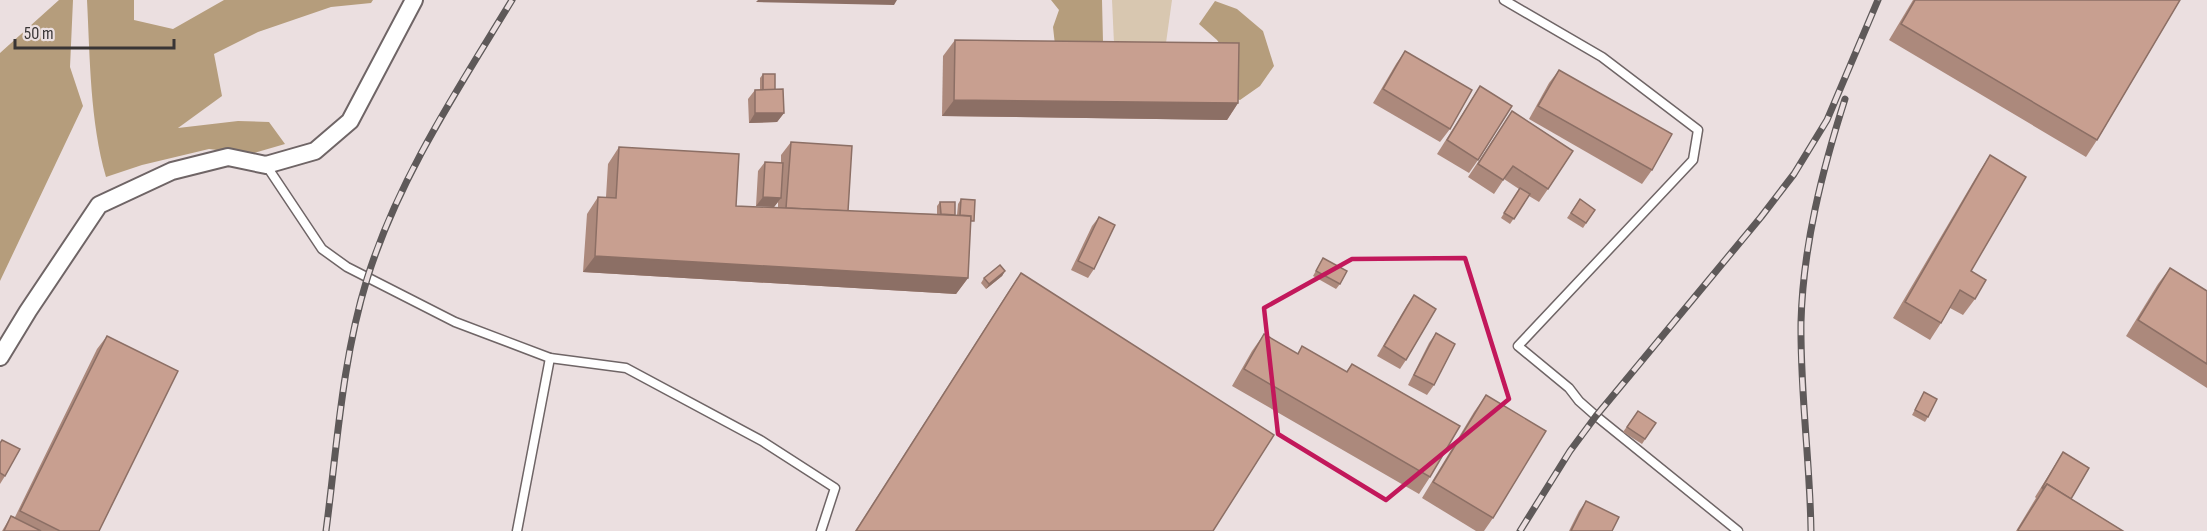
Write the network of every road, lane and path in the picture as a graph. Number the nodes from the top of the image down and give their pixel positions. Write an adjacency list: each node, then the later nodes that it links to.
1 (414, 0): 3 (street)
2 (1504, 0): 8 (lane)
3 (266, 165): 4 (street); 5 (lane)
4 (0, 357)
5 (550, 358): 6 (lane); 7 (lane)
6 (517, 531)
7 (821, 531)
8 (1738, 531)

